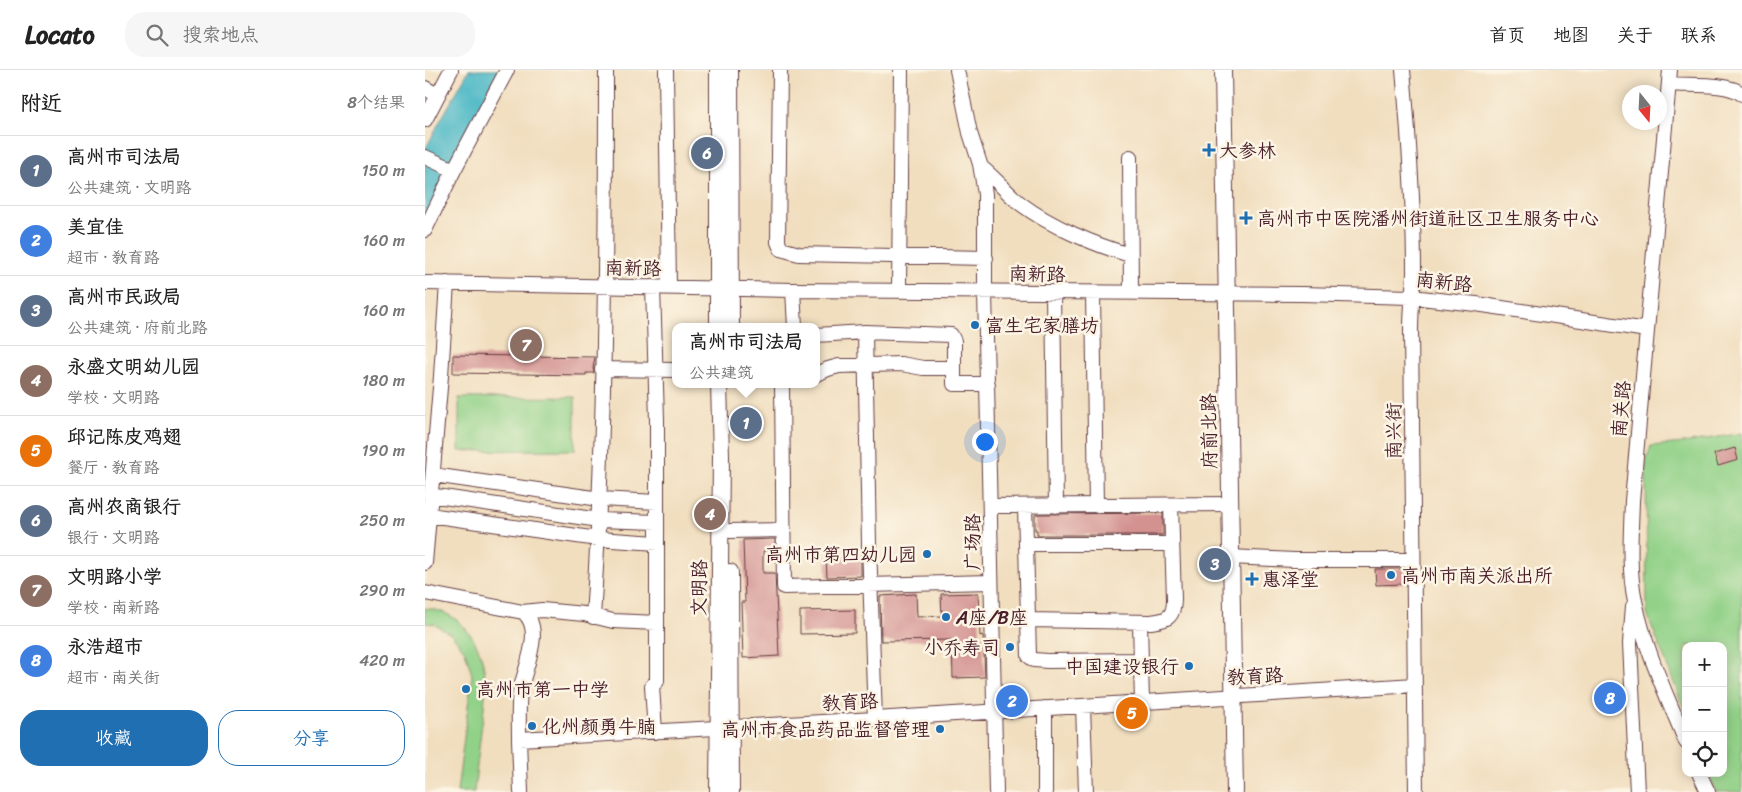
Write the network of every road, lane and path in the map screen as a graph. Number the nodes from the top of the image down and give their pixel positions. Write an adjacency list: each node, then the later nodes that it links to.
1 (451, 70): 14 (street)
2 (507, 70): 20 (street)
3 (605, 70): 27 (street)
4 (666, 70): 29 (street)
5 (718, 70): 30 (main road)
6 (730, 70): 30 (main road)
7 (781, 70): 23 (street)
8 (901, 70): 23 (street)
9 (957, 70): 19 (street, 广场路)
10 (1223, 70): 37 (main road, 府前北路)
11 (1403, 70): 38 (street, 南兴街)
12 (1670, 70): 13 (street, 南关路)
13 (1669, 84): 15 (street); 42 (street, 南关路)
14 (431, 92): 16 (street)
15 (1742, 94)
16 (425, 120)
17 (425, 157): 20 (street)
18 (1130, 157): 22 (street)
19 (981, 167): 22 (street); 24 (street, 广场路)
20 (451, 169): 21 (street)
21 (425, 230)
22 (1130, 255): 36 (street)
23 (899, 256): 24 (street); 32 (street)
24 (986, 258): 33 (street, 广场路)
25 (425, 283): 26 (street, 南新路)
26 (447, 283): 27 (street, 南新路); 55 (street)
27 (604, 286): 28 (street, 南新路); 47 (street)
28 (653, 287): 29 (street, 南新路); 49 (street)
29 (669, 288): 30 (street, 南新路)
30 (725, 289): 31 (street, 南新路); 39 (main road); 40 (main road)
31 (793, 290): 32 (street, 南新路); 41 (street)
32 (899, 290): 33 (street, 南新路)
33 (985, 292): 34 (street, 南新路); 51 (street, 广场路)
34 (1053, 293): 35 (street, 南新路); 62 (street)
35 (1093, 293): 36 (street, 南新路); 63 (street)
36 (1131, 293): 37 (street, 南新路)
37 (1227, 294): 38 (street, 南新路); 59 (main road, 府前北路)
38 (1411, 297): 42 (street, 南新路); 75 (street, 南兴街)
39 (719, 323)
40 (730, 323)
41 (795, 323)
42 (1647, 330): 80 (street, 南关路)
43 (865, 332): 44 (street); 45 (street); 46 (street)
44 (820, 335)
45 (866, 365): 46 (street); 50 (street); 78 (street)
46 (954, 368): 51 (street)
47 (602, 369): 49 (street); 57 (street)
48 (672, 370): 49 (street)
49 (656, 371): 58 (street)
50 (820, 372)
51 (988, 384): 60 (street, 广场路)
52 (719, 388): 94 (main road, 文明路)
53 (731, 388): 69 (main road, 文明路)
54 (782, 388): 68 (street)
55 (433, 475): 56 (street); 57 (street)
56 (430, 495): 65 (street); 66 (street)
57 (599, 499): 58 (street); 66 (street)
58 (657, 502): 67 (street)
59 (1230, 504): 64 (street); 74 (main road, 府前北路)
60 (990, 506): 61 (street); 77 (street, 广场路)
61 (1025, 506): 62 (street); 72 (street)
62 (1056, 506): 63 (street)
63 (1096, 506): 64 (street)
64 (1171, 506): 73 (street)
65 (429, 515): 70 (street); 76 (street)
66 (599, 520): 67 (street); 70 (street)
67 (657, 522): 71 (street)
68 (784, 530): 69 (street); 78 (street)
69 (730, 531): 94 (main road, 文明路)
70 (598, 539): 71 (street); 82 (street)
71 (657, 543): 85 (street)
72 (1026, 544): 73 (street); 83 (street)
73 (1173, 544): 84 (street)
74 (1230, 558): 75 (street); 88 (main road, 府前北路)
75 (1413, 560): 87 (street, 南兴街)
76 (425, 563)
77 (991, 582): 78 (street); 92 (street, 广场路)
78 (870, 585): 93 (street)
79 (425, 593): 81 (street)
80 (1635, 599): 96 (street, 南关路); 107 (street)
81 (523, 612): 82 (street); 97 (street)
82 (593, 617): 85 (street)
83 (1027, 620): 84 (street); 86 (street)
84 (1140, 622): 86 (street)
85 (657, 623): 95 (street)
86 (1141, 660): 89 (street)
87 (1415, 685): 88 (street, 教育路); 106 (street, 南兴街)
88 (1233, 696): 89 (street, 教育路); 105 (main road, 府前北路)
89 (1142, 703): 90 (street, 教育路)
90 (1083, 706): 91 (street, 教育路); 104 (street)
91 (1045, 708): 92 (street, 教育路); 103 (street)
92 (995, 712): 93 (street, 教育路); 102 (street, 广场路)
93 (875, 719): 94 (street, 教育路)
94 (724, 728): 95 (street, 教育路); 100 (main road, 文明路); 101 (main road, 文明路)
95 (655, 732): 97 (street, 教育路)
96 (1682, 732)
97 (519, 739): 99 (street)
98 (1701, 777): 108 (street)
99 (521, 792)
100 (719, 792)
101 (731, 792)
102 (996, 792)
103 (1045, 792)
104 (1085, 792)
105 (1235, 792)
106 (1417, 792)
107 (1637, 792)
108 (1708, 792)

